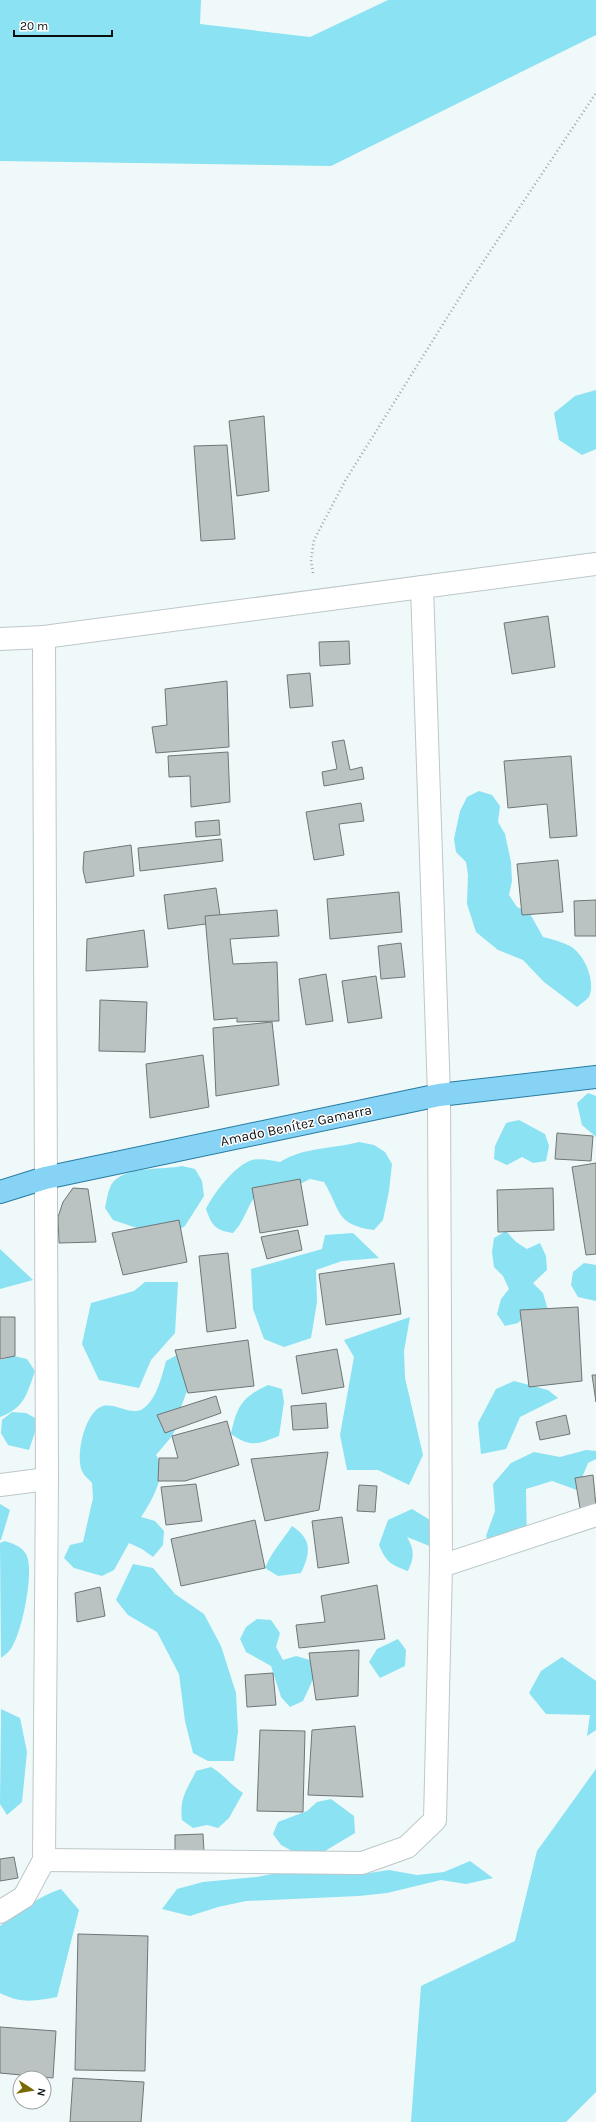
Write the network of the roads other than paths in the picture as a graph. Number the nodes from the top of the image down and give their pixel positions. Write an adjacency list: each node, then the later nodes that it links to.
1 (596, 564): 2 (street)
2 (422, 587): 3 (street); 6 (street)
3 (44, 637): 4 (street); 7 (street)
4 (0, 639)
5 (596, 1077): 6 (main road, Amado Benítez Gamarra)
6 (439, 1095): 7 (main road, Amado Benítez Gamarra); 12 (street)
7 (45, 1178): 8 (main road, Amado Benítez Gamarra); 9 (street)
8 (0, 1192)
9 (47, 1479): 10 (street); 13 (street)
10 (0, 1485)
11 (596, 1516): 12 (street)
12 (441, 1566): 13 (street)
13 (44, 1860): 14 (street)
14 (0, 1912)

